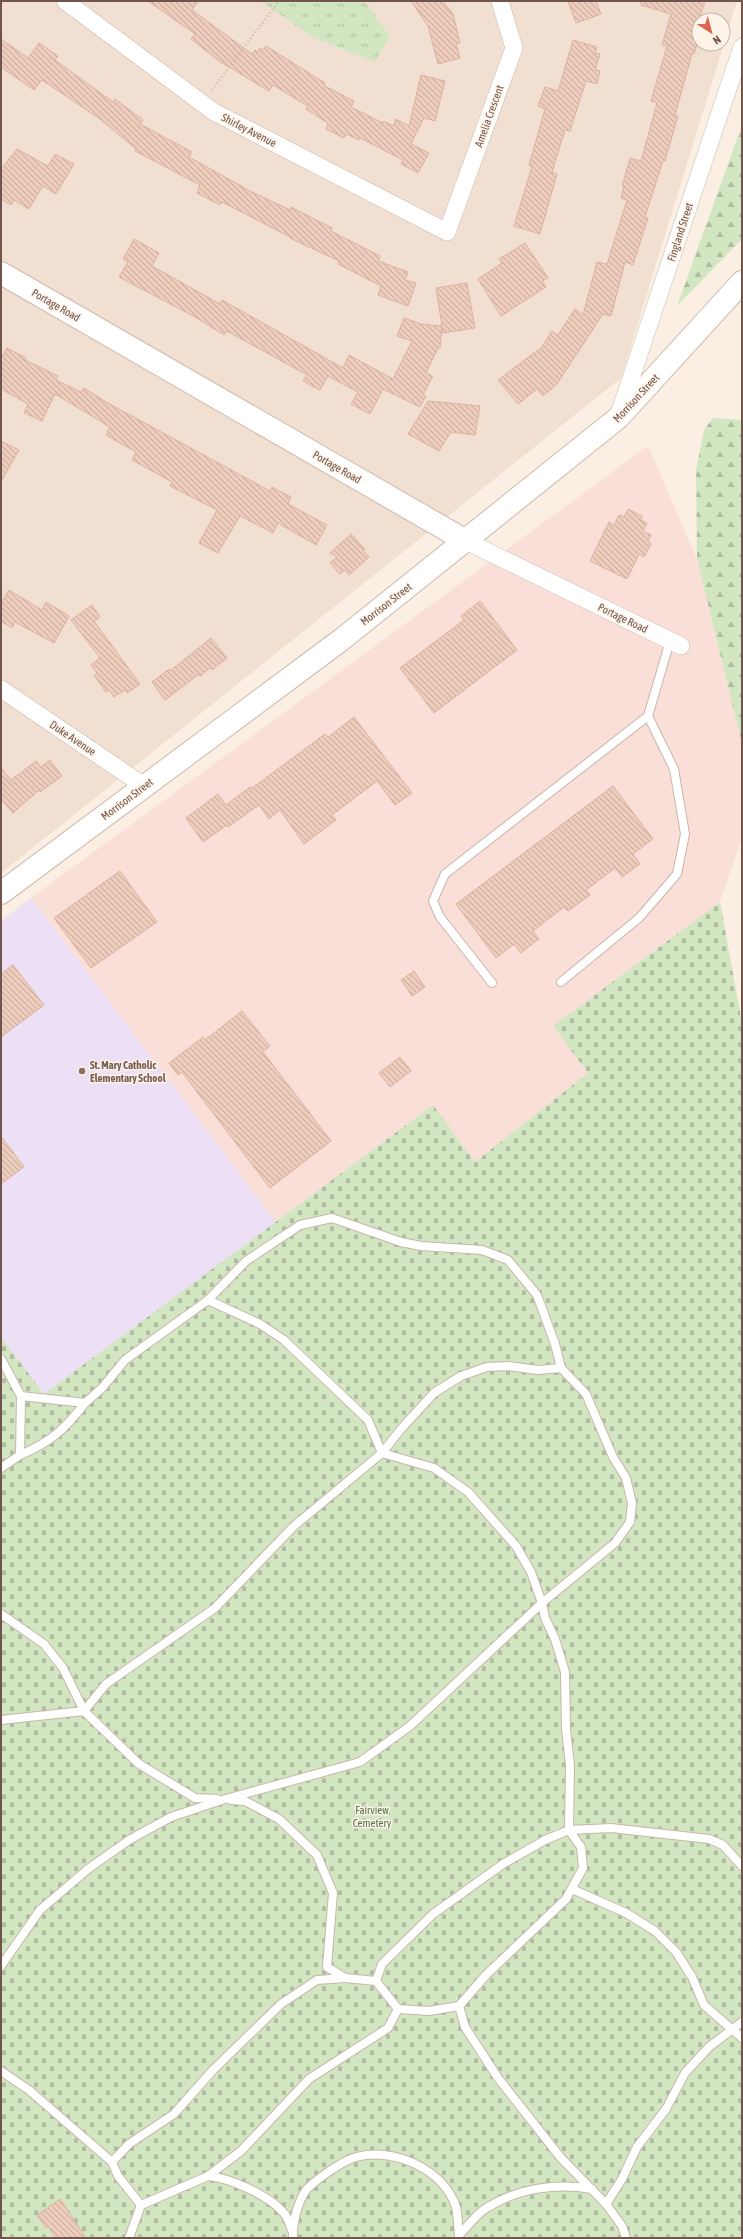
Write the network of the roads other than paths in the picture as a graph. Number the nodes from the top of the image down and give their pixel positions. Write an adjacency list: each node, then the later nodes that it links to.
1 (65, 1): 4 (street, Shirley Avenue)
2 (500, 1): 4 (street, Amelia Crescent)
3 (742, 46): 7 (street, Fingland Street)
4 (448, 230)
5 (1, 273): 8 (street, Portage Road)
6 (742, 282): 7 (street, Morrison Street)
7 (618, 418): 8 (street, Morrison Street)
8 (466, 541): 9 (street, Portage Road); 12 (street, Morrison Street)
9 (675, 643): 11 (lane)
10 (1, 689): 12 (street, Duke Avenue)
11 (648, 716): 14 (lane); 15 (lane)
12 (144, 786): 13 (street, Morrison Street)
13 (1, 893)
14 (561, 982)
15 (492, 983)
16 (208, 1300): 18 (lane); 20 (lane); 21 (lane)
17 (1, 1359): 19 (lane)
18 (561, 1368): 21 (lane); 24 (lane)
19 (21, 1396): 20 (lane); 22 (lane)
20 (85, 1403): 22 (lane)
21 (382, 1453): 24 (lane); 26 (lane)
22 (20, 1455): 23 (lane)
23 (1, 1468)
24 (542, 1603): 28 (lane); 29 (lane)
25 (1, 1614): 26 (lane)
26 (84, 1711): 27 (lane); 28 (lane)
27 (1, 1720)
28 (222, 1800): 32 (lane); 33 (lane)
29 (569, 1830): 30 (lane); 31 (lane); 34 (lane)
30 (742, 1866)
31 (572, 1888): 35 (lane); 38 (lane)
32 (1, 1966)
33 (345, 1978): 34 (lane); 41 (lane)
34 (376, 1981): 36 (lane)
35 (458, 2006): 36 (lane); 43 (lane)
36 (398, 2009): 42 (lane)
37 (742, 2022): 38 (lane)
38 (731, 2029): 39 (lane); 44 (lane)
39 (742, 2038)
40 (1, 2071): 41 (lane)
41 (112, 2162): 45 (lane)
42 (208, 2176): 45 (lane); 46 (lane)
43 (593, 2189): 44 (lane); 47 (lane)
44 (606, 2204): 49 (lane)
45 (141, 2205): 48 (lane)
46 (293, 2235): 47 (lane)
47 (459, 2236)
48 (129, 2238)
49 (626, 2238)

